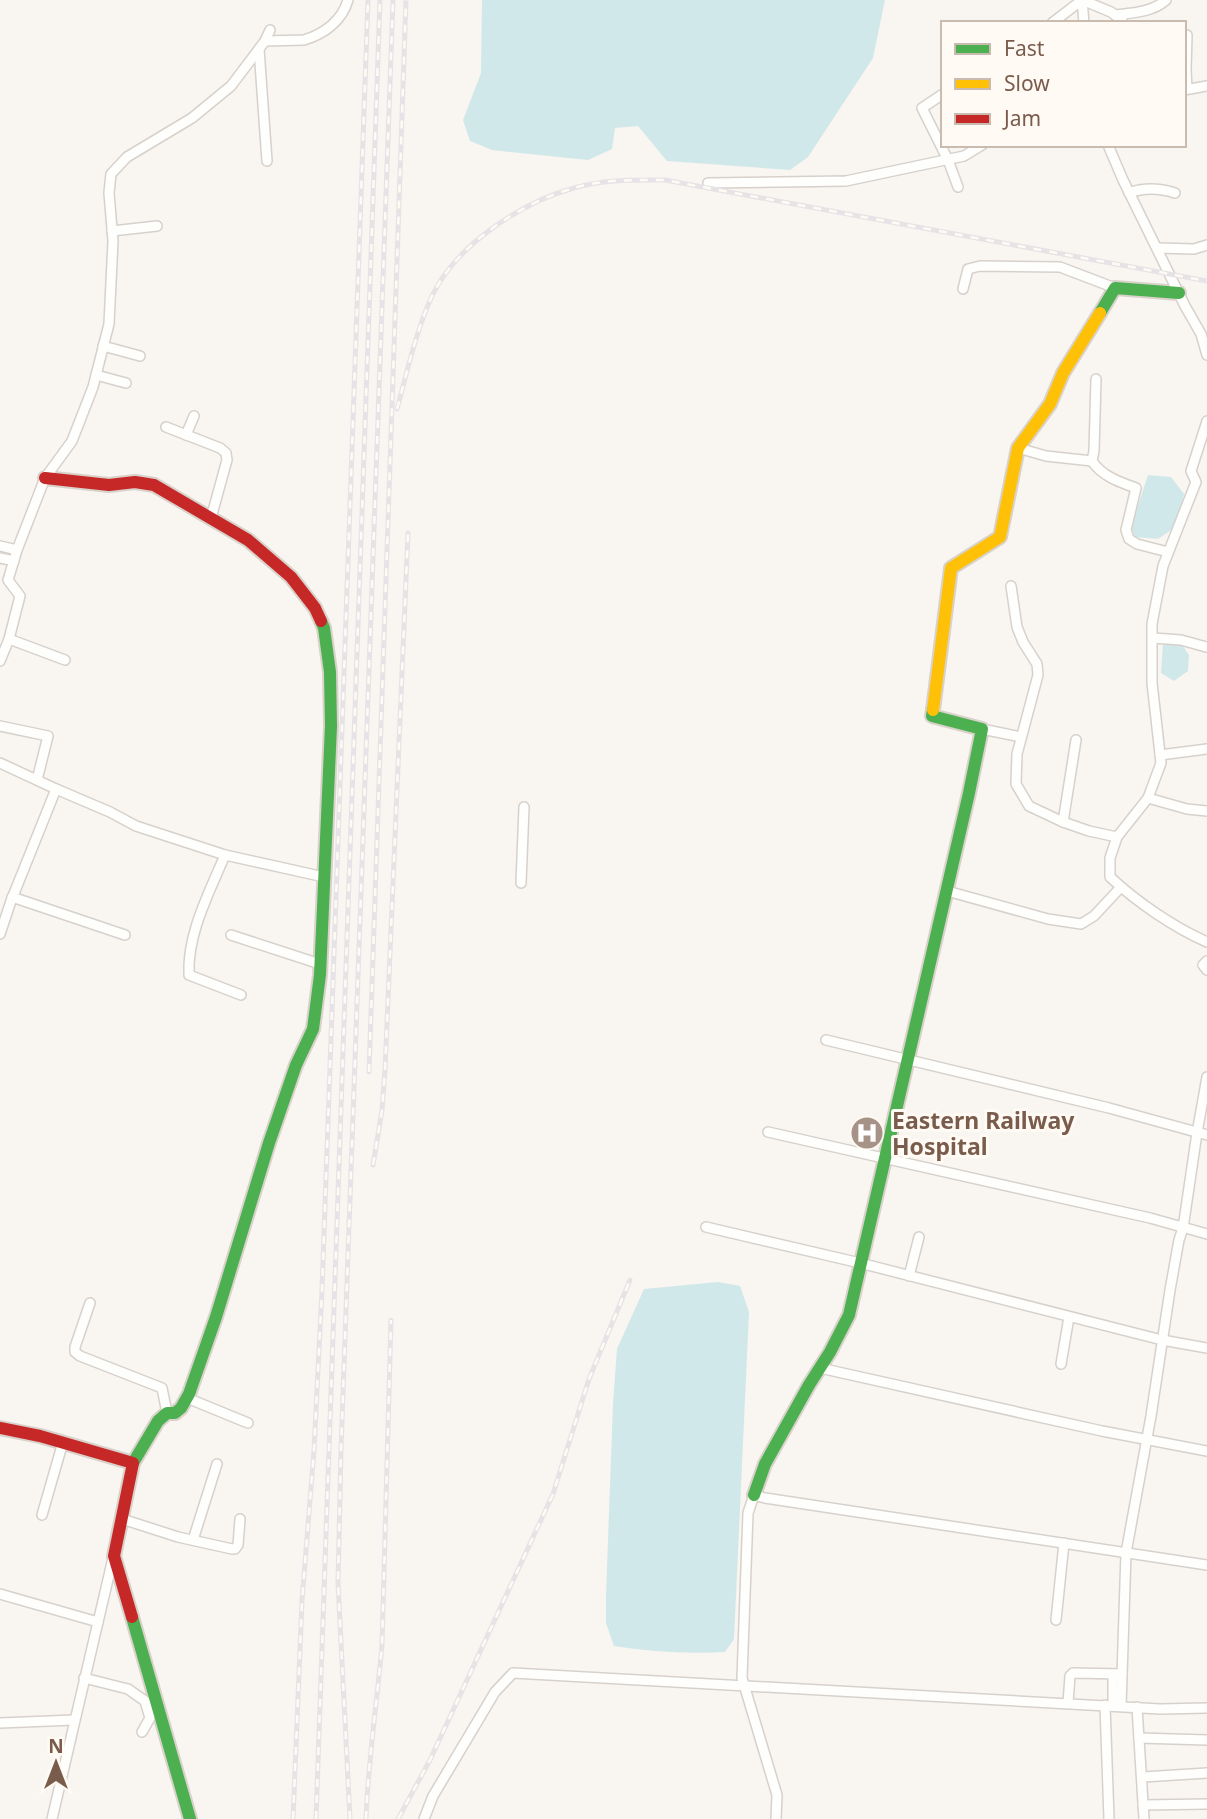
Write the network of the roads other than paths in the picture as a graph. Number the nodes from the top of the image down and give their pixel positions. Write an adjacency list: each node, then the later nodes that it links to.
1 (348, 0): 10 (street)
2 (1082, 0): 5 (street); 6 (street); 7 (street)
3 (1166, 0): 4 (street)
4 (1148, 5): 5 (street)
5 (1119, 19)
6 (1055, 21)
7 (1084, 21)
8 (270, 30): 10 (street)
9 (1187, 35): 12 (street)
10 (262, 45): 19 (street); 25 (street)
11 (1207, 86): 12 (street)
12 (1186, 90)
13 (941, 95): 14 (street)
14 (941, 146)
15 (942, 147): 18 (street)
16 (979, 147): 18 (street)
17 (1109, 147): 22 (street)
18 (948, 160): 20 (street); 21 (street)
19 (267, 161)
20 (708, 183)
21 (958, 187)
22 (1129, 193): 23 (street); 27 (street)
23 (1175, 193)
24 (157, 226): 25 (street)
25 (112, 231): 31 (street)
26 (1207, 245): 27 (street)
27 (1158, 248): 30 (street)
28 (1115, 288): 29 (street); 30 (street); 41 (street)
29 (963, 289)
30 (1179, 293): 32 (street)
31 (103, 346): 33 (street); 34 (street)
32 (1207, 355)
33 (140, 356)
34 (96, 374): 36 (street); 43 (street)
35 (1096, 379): 42 (street)
36 (126, 383)
37 (194, 416): 40 (street)
38 (1207, 421): 44 (street)
39 (166, 427): 40 (street)
40 (187, 435): 46 (street)
41 (1018, 448): 42 (street); 60 (street)
42 (1092, 461): 49 (street)
43 (45, 478): 46 (street); 48 (street)
44 (1195, 484): 45 (street); 49 (street)
45 (1207, 489)
46 (211, 518): 74 (street)
47 (0, 546): 48 (street)
48 (17, 550): 51 (street)
49 (1168, 552): 54 (street)
50 (0, 558): 51 (street)
51 (14, 561): 52 (street)
52 (4, 580): 55 (street)
53 (1011, 586): 61 (street)
54 (1153, 638): 56 (street); 64 (street)
55 (9, 639): 57 (street); 58 (street)
56 (1206, 647)
57 (65, 660)
58 (0, 661)
59 (0, 726): 66 (street)
60 (982, 729): 61 (street); 77 (street)
61 (1021, 737): 71 (street)
62 (1076, 740): 71 (street)
63 (1207, 749): 64 (street)
64 (1160, 755): 68 (street)
65 (0, 763): 66 (street)
66 (37, 780): 67 (street)
67 (56, 789): 73 (street); 78 (street)
68 (1148, 798): 70 (street); 72 (street)
69 (524, 807): 75 (street)
70 (1207, 811)
71 (1063, 822): 72 (street)
72 (1117, 837): 76 (street)
73 (225, 855): 74 (street); 86 (street)
74 (324, 877): 84 (street)
75 (521, 883)
76 (1121, 887): 77 (street); 82 (street)
77 (947, 891): 88 (street)
78 (12, 897): 79 (street); 80 (street)
79 (0, 934)
80 (125, 935)
81 (231, 935): 84 (street)
82 (1207, 942)
83 (1207, 961): 85 (street)
84 (320, 964): 105 (street)
85 (1207, 970)
86 (241, 995)
87 (826, 1040): 88 (street)
88 (908, 1060): 91 (street); 92 (street)
89 (1207, 1077): 91 (street)
90 (768, 1132): 92 (street)
91 (1202, 1134): 94 (street)
92 (885, 1158): 94 (street); 97 (street)
93 (706, 1227): 97 (street)
94 (1183, 1228): 95 (street); 101 (street)
95 (1207, 1234)
96 (919, 1237): 98 (street)
97 (860, 1263): 98 (street); 104 (street)
98 (909, 1276): 100 (street)
99 (90, 1303): 106 (street)
100 (1069, 1317): 101 (street); 103 (street)
101 (1162, 1340): 102 (street); 109 (street)
102 (1207, 1348)
103 (1061, 1364)
104 (820, 1368): 109 (street); 114 (street)
105 (187, 1398): 106 (street); 107 (street)
106 (167, 1413): 112 (street)
107 (248, 1423)
108 (0, 1428): 110 (street)
109 (1147, 1438): 111 (street); 120 (street)
110 (63, 1442): 112 (street); 115 (street)
111 (1207, 1451)
112 (134, 1463): 116 (street)
113 (217, 1464): 118 (street)
114 (754, 1494): 119 (street); 128 (street)
115 (42, 1515)
116 (122, 1519): 118 (street); 121 (street)
117 (240, 1519): 118 (street)
118 (193, 1541)
119 (1064, 1543): 120 (street); 124 (street)
120 (1126, 1553): 122 (street); 126 (street)
121 (114, 1556): 125 (street); 143 (street)
122 (1207, 1565)
123 (0, 1594): 125 (street)
124 (1056, 1620)
125 (98, 1622): 127 (street)
126 (1118, 1674): 129 (street); 130 (street)
127 (84, 1678): 133 (street); 135 (street)
128 (744, 1685): 129 (street); 144 (street); 145 (street)
129 (1068, 1703): 130 (street)
130 (1113, 1706): 131 (street); 146 (street)
131 (1137, 1707): 132 (street); 136 (street)
132 (1207, 1708)
133 (74, 1720): 134 (street); 142 (street)
134 (0, 1723)
135 (142, 1732)
136 (1139, 1738): 137 (street); 139 (street)
137 (1207, 1740)
138 (1207, 1773): 139 (street)
139 (1143, 1777): 141 (street)
140 (1207, 1804): 141 (street)
141 (1143, 1805): 147 (street)
142 (52, 1819)
143 (190, 1819)
144 (424, 1819)
145 (775, 1819)
146 (1109, 1819)
147 (1144, 1819)

